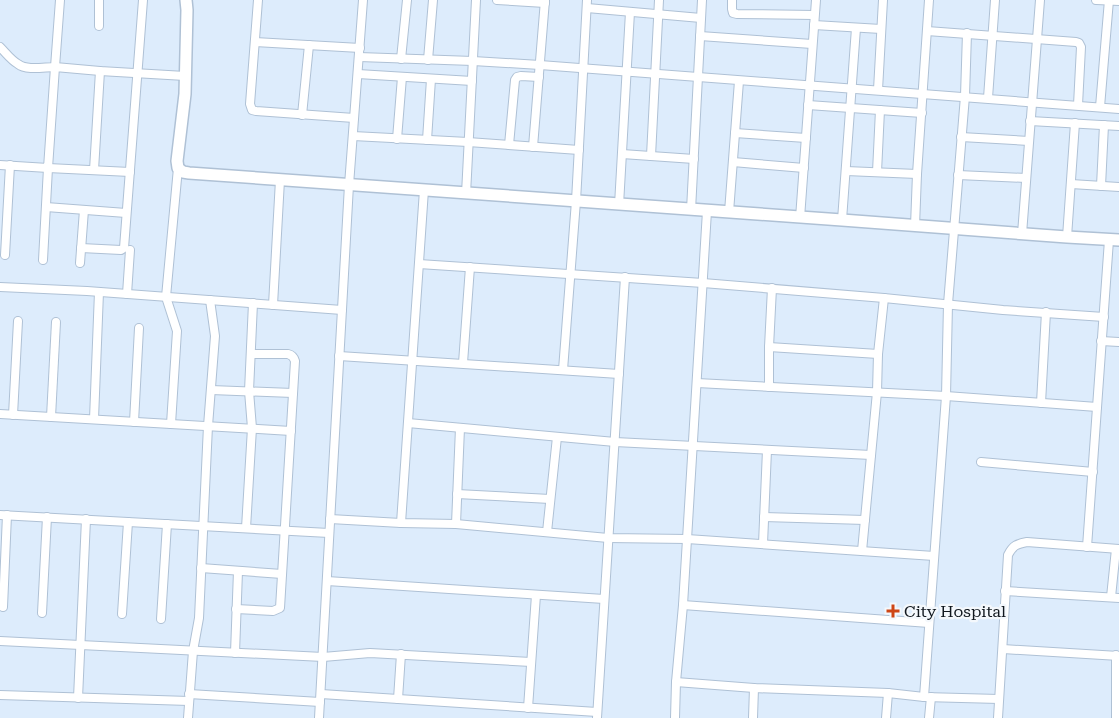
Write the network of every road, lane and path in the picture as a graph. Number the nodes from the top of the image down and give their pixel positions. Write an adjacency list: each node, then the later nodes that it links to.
1 (60, 0): 49 (street)
2 (99, 0): 29 (street)
3 (143, 0): 53 (street)
4 (186, 0): 56 (street)
5 (258, 0): 37 (street)
6 (364, 0): 41 (street)
7 (407, 0): 45 (street)
8 (433, 0): 46 (street)
9 (476, 0): 47 (street)
10 (497, 0): 21 (street)
11 (659, 0): 25 (street)
12 (702, 0): 27 (street)
13 (732, 0): 26 (street)
14 (816, 0): 26 (street)
15 (883, 0): 31 (street)
16 (929, 0): 32 (street)
17 (995, 0): 34 (street)
18 (1040, 0): 36 (street)
19 (1096, 0): 20 (street)
20 (1109, 0): 22 (street); 73 (street)
21 (545, 1): 48 (street)
22 (1119, 1)
23 (587, 4): 24 (street); 50 (street)
24 (630, 12): 25 (street); 52 (street)
25 (658, 14): 27 (street); 55 (street)
26 (814, 15): 28 (street)
27 (701, 18): 35 (street)
28 (814, 25): 30 (street); 38 (street)
29 (99, 26)
30 (856, 28): 31 (street); 64 (street)
31 (881, 29): 65 (street)
32 (927, 31): 33 (street); 66 (street)
33 (967, 33): 34 (street); 67 (street)
34 (992, 35): 36 (street); 68 (street)
35 (700, 36): 38 (street); 59 (street)
36 (1037, 39): 69 (street); 71 (street)
37 (255, 42): 39 (street); 77 (street)
38 (812, 44): 63 (street)
39 (309, 45): 41 (street); 77 (street)
40 (0, 47): 42 (street)
41 (360, 48): 43 (street)
42 (10, 57): 44 (street); 49 (street)
43 (359, 57): 45 (street); 54 (street)
44 (0, 58)
45 (401, 59): 46 (street)
46 (428, 60): 47 (street)
47 (472, 61): 48 (street); 62 (street)
48 (540, 65): 50 (street); 58 (street)
49 (54, 67): 51 (street); 100 (street)
50 (583, 68): 52 (street); 93 (street)
51 (100, 71): 53 (street); 103 (street)
52 (627, 72): 55 (street); 94 (street)
53 (138, 73): 56 (street); 105 (street)
54 (358, 74): 57 (street); 78 (street)
55 (655, 74): 59 (street); 95 (street)
56 (185, 76): 101 (street)
57 (402, 77): 60 (street); 87 (street)
58 (539, 77): 91 (street); 92 (street)
59 (698, 77): 61 (street); 96 (street)
60 (431, 78): 62 (street); 88 (street)
61 (739, 80): 63 (street); 83 (street)
62 (472, 81): 90 (street)
63 (809, 86): 64 (street); 70 (street)
64 (852, 89): 65 (street); 72 (street)
65 (878, 90): 66 (street)
66 (923, 93): 67 (street); 76 (street)
67 (964, 96): 68 (street); 85 (street)
68 (988, 98): 69 (street)
69 (1032, 102): 71 (street); 79 (street)
70 (808, 105): 72 (street); 86 (street)
71 (1078, 105): 73 (street)
72 (851, 108): 75 (street); 104 (street)
73 (1100, 108): 74 (street)
74 (1119, 109)
75 (880, 110): 76 (street); 106 (street)
76 (922, 113): 107 (street)
77 (302, 114): 78 (street)
78 (354, 118): 84 (street)
79 (1030, 121): 80 (street); 89 (street)
80 (1076, 123): 81 (street); 111 (street)
81 (1104, 125): 82 (street); 113 (street)
82 (1119, 126)
83 (735, 132): 86 (street); 97 (street)
84 (353, 136): 87 (street); 112 (street)
85 (961, 137): 89 (street); 108 (street)
86 (806, 138): 102 (street)
87 (397, 139): 88 (street)
88 (427, 140): 90 (street)
89 (1029, 141): 109 (street)
90 (468, 142): 91 (street); 116 (street)
91 (509, 145): 92 (street)
92 (533, 147): 93 (street)
93 (579, 150): 117 (street)
94 (622, 154): 95 (street); 118 (street)
95 (651, 156): 96 (street)
96 (694, 159): 121 (street)
97 (733, 162): 102 (street); 123 (street)
98 (0, 165): 99 (street)
99 (10, 165): 100 (street); 134 (street)
100 (48, 168): 103 (street); 119 (street)
101 (178, 168): 110 (street); 146 (street)
102 (804, 168): 125 (street)
103 (94, 170): 105 (street)
104 (846, 170): 106 (street); 126 (street)
105 (130, 172): 124 (street)
106 (877, 172): 107 (street)
107 (917, 174): 127 (street)
108 (958, 175): 109 (street); 128 (street)
109 (1026, 178): 129 (street)
110 (280, 180): 112 (street); 150 (street)
111 (1072, 184): 113 (street); 130 (street)
112 (349, 185): 115 (street); 152 (street)
113 (1101, 186): 114 (street)
114 (1119, 187)
115 (424, 190): 116 (street); 137 (street)
116 (466, 194): 117 (street)
117 (576, 201): 118 (street); 139 (street)
118 (619, 204): 121 (street)
119 (46, 207): 120 (street); 135 (street)
120 (84, 210): 124 (street); 132 (street)
121 (691, 210): 122 (street)
122 (707, 211): 123 (street); 141 (street)
123 (729, 212): 125 (street)
124 (126, 213): 132 (street)
125 (800, 218): 126 (street)
126 (842, 220): 127 (street)
127 (915, 226): 128 (street)
128 (954, 228): 129 (street); 151 (street)
129 (1022, 234): 130 (street)
130 (1067, 238): 131 (street)
131 (1114, 240): 154 (street)
132 (81, 248): 136 (street)
133 (130, 250): 145 (street)
134 (6, 255)
135 (43, 260)
136 (80, 263)
137 (419, 264): 138 (street); 164 (street)
138 (470, 267): 139 (street); 165 (street)
139 (571, 273): 140 (street); 166 (street)
140 (625, 277): 141 (street); 167 (street)
141 (703, 282): 143 (street); 168 (street)
142 (0, 287): 144 (street)
143 (772, 288): 147 (street); 160 (street)
144 (99, 292): 145 (street); 180 (street)
145 (127, 294): 146 (street)
146 (166, 297): 148 (street); 183 (street)
147 (884, 298): 151 (street); 162 (street)
148 (210, 300): 149 (street); 170 (street)
149 (253, 303): 150 (street); 161 (street)
150 (273, 304): 152 (street)
151 (948, 304): 153 (street); 174 (street)
152 (342, 310): 163 (street)
153 (1046, 312): 154 (street); 175 (street)
154 (1104, 317): 158 (street)
155 (18, 321): 178 (street)
156 (56, 322): 179 (street)
157 (139, 328): 181 (street)
158 (1101, 341): 159 (street); 176 (street)
159 (1119, 342)
160 (769, 347): 162 (street); 169 (street)
161 (251, 354): 171 (street); 173 (street)
162 (878, 354): 172 (street)
163 (339, 356): 164 (street); 201 (street)
164 (412, 360): 165 (street); 182 (street)
165 (463, 363): 166 (street)
166 (563, 370): 167 (street)
167 (619, 374): 189 (street)
168 (697, 383): 169 (street); 190 (street)
169 (769, 387): 172 (street)
170 (211, 390): 171 (street); 184 (street)
171 (249, 391): 173 (street); 185 (street)
172 (877, 392): 174 (street); 192 (street)
173 (293, 393): 187 (street)
174 (946, 396): 175 (street); 218 (street)
175 (1041, 403): 176 (street)
176 (1097, 407): 194 (street)
177 (0, 414): 178 (street)
178 (13, 414): 179 (street)
179 (51, 417): 180 (street)
180 (94, 419): 181 (street)
181 (134, 422): 183 (street)
182 (408, 423): 186 (street); 204 (street)
183 (172, 424): 184 (street)
184 (208, 426): 185 (street); 207 (street)
185 (252, 428): 187 (street); 208 (street)
186 (460, 428): 188 (street); 195 (street)
187 (291, 431): 209 (street)
188 (556, 437): 189 (street); 196 (street)
189 (614, 442): 190 (street); 212 (street)
190 (693, 446): 191 (street); 213 (street)
191 (767, 450): 192 (street); 198 (street)
192 (871, 456): 202 (street)
193 (981, 462): 194 (street)
194 (1093, 472): 215 (street)
195 (457, 494): 196 (street); 206 (street)
196 (550, 499): 210 (street)
197 (4, 515): 199 (street); 228 (street)
198 (764, 516): 202 (street); 214 (street)
199 (47, 517): 200 (street); 230 (street)
200 (86, 519): 203 (street); 235 (street)
201 (330, 519): 204 (street); 211 (street)
202 (865, 520): 217 (street)
203 (128, 522): 205 (street); 231 (street)
204 (401, 523): 206 (street)
205 (167, 524): 207 (street); 232 (street)
206 (456, 524): 210 (street)
207 (204, 526): 208 (street); 219 (street)
208 (246, 528): 209 (street)
209 (284, 530): 211 (street); 221 (street)
210 (547, 532): 212 (street)
211 (329, 533): 222 (street)
212 (608, 538): 213 (street); 226 (street)
213 (687, 539): 214 (street); 227 (street)
214 (763, 544): 217 (street)
215 (1087, 547): 216 (street); 223 (street)
216 (1117, 549): 225 (street)
217 (862, 551): 218 (street)
218 (934, 556): 233 (street)
219 (201, 568): 220 (street); 237 (street)
220 (238, 571): 221 (street); 229 (street)
221 (282, 574): 229 (street)
222 (327, 581): 224 (street); 241 (street)
223 (1005, 590): 225 (street); 236 (street)
224 (536, 595): 226 (street); 242 (street)
225 (1115, 597)
226 (604, 599): 254 (street)
227 (684, 605): 233 (street); 243 (street)
228 (3, 607)
229 (236, 609): 238 (street)
230 (42, 613)
231 (122, 614)
232 (161, 619)
233 (929, 623): 248 (street)
234 (0, 641): 235 (street)
235 (80, 645): 237 (street); 249 (street)
236 (1003, 648): 240 (street); 251 (street)
237 (193, 651): 238 (street); 247 (street)
238 (234, 653): 241 (street)
239 (401, 654): 241 (street); 242 (street); 252 (street)
240 (1118, 656): 262 (street)
241 (323, 657): 250 (street)
242 (531, 662): 253 (street)
243 (676, 682): 244 (street); 257 (street)
244 (754, 688): 245 (street); 258 (street)
245 (888, 693): 248 (street); 259 (street)
246 (0, 695): 249 (street)
247 (189, 697): 249 (street); 250 (street); 255 (street)
248 (928, 697): 251 (street); 260 (street)
249 (78, 698)
250 (320, 698): 252 (street); 256 (street)
251 (999, 699): 261 (street)
252 (398, 700): 253 (street)
253 (528, 708): 254 (street)
254 (597, 715)
255 (188, 718)
256 (319, 718)
257 (675, 718)
258 (753, 718)
259 (886, 718)
260 (929, 718)
261 (998, 718)
262 (1116, 718)

